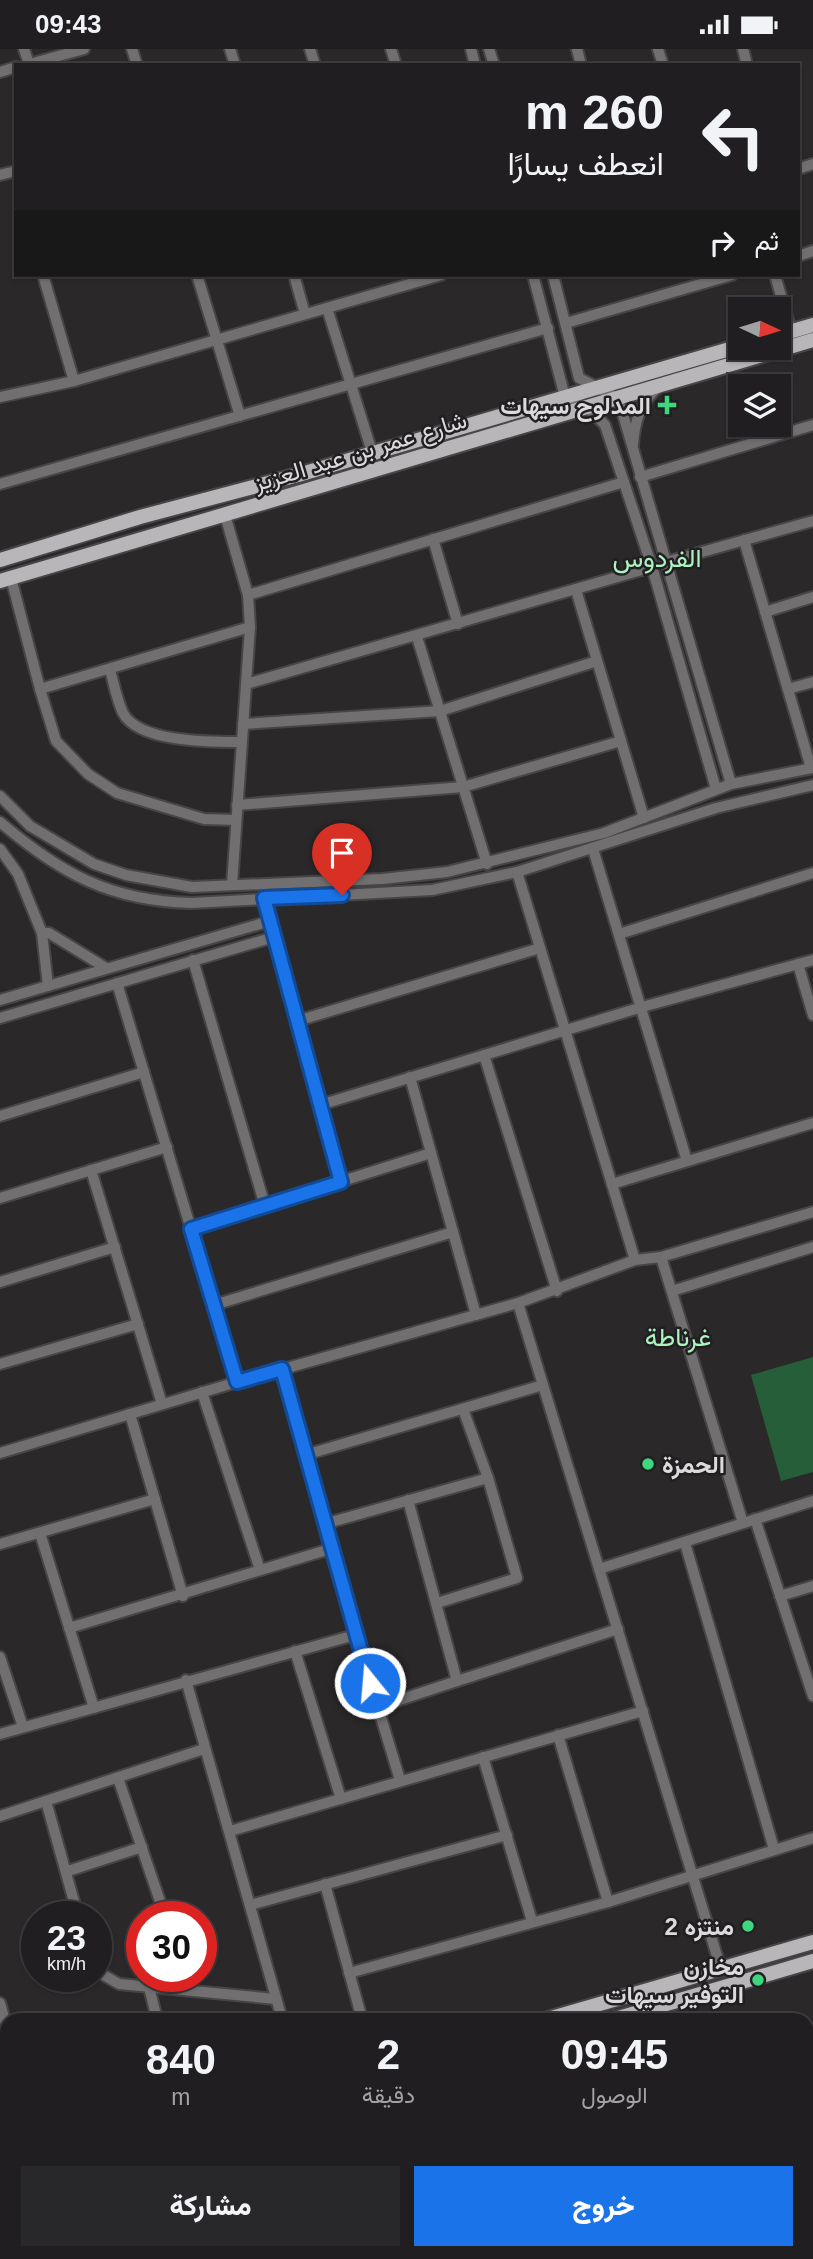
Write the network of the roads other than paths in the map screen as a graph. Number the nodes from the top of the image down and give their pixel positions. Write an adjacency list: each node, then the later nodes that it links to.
1 (84, 49): 2 (street)
2 (31, 63)
3 (14, 171): 4 (street)
4 (0, 175)
5 (44, 277): 23 (street)
6 (198, 277): 20 (street)
7 (295, 277): 15 (street)
8 (434, 277): 14 (street)
9 (534, 277): 18 (street)
10 (554, 277): 16 (street)
11 (725, 277): 16 (street)
12 (775, 277): 13 (street)
13 (779, 297)
14 (327, 308): 15 (street); 24 (street)
15 (305, 314): 20 (street)
16 (566, 323): 26 (street)
17 (813, 325): 19 (main road)
18 (548, 328): 24 (street); 28 (street)
19 (791, 331)
20 (217, 339): 23 (street); 31 (street)
21 (813, 340): 25 (main road, شارع عمر بن عبد العزيز)
22 (728, 350): 26 (main road, شارع عمر بن عبد العزيز)
23 (74, 381): 27 (street)
24 (351, 384): 31 (street); 33 (street)
25 (662, 384): 29 (main road, شارع عمر بن عبد العزيز); 34 (street)
26 (596, 388): 28 (main road, شارع عمر بن عبد العزيز); 29 (street)
27 (0, 397)
28 (565, 397): 30 (street); 33 (main road, شارع عمر بن عبد العزيز)
29 (617, 398): 30 (main road, شارع عمر بن عبد العزيز); 34 (street)
30 (587, 407): 36 (street); 38 (main road, شارع عمر بن عبد العزيز)
31 (240, 416): 37 (street)
32 (813, 425): 35 (street)
33 (372, 452): 42 (main road, شارع عمر بن عبد العزيز)
34 (632, 454): 35 (street)
35 (640, 478): 43 (street)
36 (624, 482): 40 (street); 44 (street)
37 (0, 484)
38 (225, 515): 45 (main road, شارع عمر بن عبد العزيز); 47 (street)
39 (813, 521): 41 (street)
40 (433, 539): 47 (street); 50 (street)
41 (744, 540): 43 (street); 49 (street)
42 (0, 560)
43 (666, 562): 64 (street)
44 (652, 567): 46 (street); 67 (street)
45 (4, 581): 57 (street)
46 (576, 590): 50 (street); 53 (street)
47 (248, 594): 51 (street)
48 (813, 597): 49 (street)
49 (765, 612): 58 (street)
50 (458, 624): 52 (street)
51 (250, 627): 54 (street); 56 (street)
52 (417, 637): 56 (street); 59 (street)
53 (597, 661): 59 (street); 62 (street)
54 (110, 670): 57 (street); 61 (street)
55 (813, 682): 58 (street)
56 (246, 684): 60 (street)
57 (40, 689): 71 (street)
58 (788, 689): 63 (street)
59 (440, 711): 60 (street); 66 (street)
60 (243, 724): 61 (street)
61 (242, 741): 69 (street)
62 (621, 741): 66 (street); 70 (street)
63 (812, 768): 64 (street)
64 (731, 784): 67 (street)
65 (813, 785): 73 (street)
66 (463, 787): 69 (street); 75 (street)
67 (716, 789): 70 (street)
68 (0, 796): 78 (street)
69 (237, 805): 71 (street)
70 (644, 818): 75 (street)
71 (236, 820): 78 (street)
72 (0, 822): 79 (street)
73 (593, 849): 76 (street); 82 (street)
74 (1, 853): 81 (street)
75 (487, 864): 78 (street)
76 (517, 872): 79 (street); 84 (street)
77 (813, 873): 82 (street)
78 (232, 885)
79 (264, 898): 80 (street)
80 (270, 921): 83 (street); 88 (street)
81 (42, 933): 88 (street); 90 (street)
82 (619, 934): 92 (street)
83 (274, 937): 85 (street); 95 (street)
84 (540, 949): 95 (street); 96 (street)
85 (193, 960): 89 (street); 110 (street)
86 (813, 960): 87 (street)
87 (798, 964): 92 (street); 93 (street)
88 (106, 968): 90 (street)
89 (117, 983): 94 (street); 98 (street)
90 (48, 986): 91 (street)
91 (0, 1000)
92 (642, 1007): 96 (street); 105 (street)
93 (813, 1015)
94 (0, 1018)
95 (297, 1021): 100 (street)
96 (565, 1031): 97 (street); 108 (street)
97 (484, 1055): 99 (street); 119 (street)
98 (144, 1072): 101 (street); 103 (street)
99 (410, 1077): 100 (street); 104 (street)
100 (320, 1105): 107 (street)
101 (0, 1116)
102 (813, 1123): 105 (street)
103 (167, 1147): 106 (street); 112 (street)
104 (431, 1153): 107 (street); 113 (street)
105 (687, 1161): 108 (street)
106 (92, 1170): 109 (street); 114 (street)
107 (341, 1182): 110 (street)
108 (612, 1184): 117 (street)
109 (0, 1198)
110 (265, 1206): 112 (street)
111 (813, 1212): 116 (street)
112 (191, 1229): 122 (street)
113 (453, 1232): 122 (street); 123 (street)
114 (115, 1247): 118 (street); 124 (street)
115 (813, 1247): 120 (street)
116 (660, 1257): 117 (street); 120 (street)
117 (635, 1260): 119 (street)
118 (0, 1282)
119 (557, 1291): 121 (street)
120 (672, 1291): 140 (street)
121 (519, 1303): 123 (street); 128 (street)
122 (214, 1305): 127 (street)
123 (476, 1315): 126 (street)
124 (138, 1324): 125 (street); 130 (street)
125 (0, 1364)
126 (282, 1369): 127 (street); 134 (street)
127 (237, 1382): 129 (street)
128 (543, 1385): 131 (street); 146 (street)
129 (202, 1392): 130 (street); 147 (street)
130 (162, 1404): 132 (street)
131 (463, 1409): 134 (street); 135 (street)
132 (130, 1414): 133 (street); 136 (street)
133 (0, 1453)
134 (305, 1455): 141 (street)
135 (488, 1478): 137 (street); 151 (street)
136 (155, 1499): 142 (street); 149 (street)
137 (408, 1500): 141 (street); 151 (street)
138 (813, 1501): 139 (street)
139 (755, 1519): 140 (street); 150 (street)
140 (743, 1523): 143 (street)
141 (324, 1524): 145 (street)
142 (40, 1533): 144 (street); 152 (street)
143 (685, 1543): 146 (street); 178 (street)
144 (0, 1544)
145 (330, 1549): 147 (street); 154 (street)
146 (599, 1569): 153 (street)
147 (260, 1570): 149 (street)
148 (813, 1586): 150 (street)
149 (183, 1596): 152 (street)
150 (780, 1596): 157 (street)
151 (438, 1603): 159 (street)
152 (69, 1628): 161 (street)
153 (618, 1629): 159 (street); 163 (street)
154 (355, 1635): 155 (street); 162 (street)
155 (295, 1651): 158 (street); 171 (street)
156 (0, 1657): 164 (street)
157 (809, 1670): 160 (street)
158 (186, 1680): 161 (street); 167 (street)
159 (457, 1681): 162 (street)
160 (813, 1696)
161 (94, 1707): 164 (street)
162 (377, 1707): 170 (street)
163 (643, 1711): 166 (street); 180 (street)
164 (23, 1727): 165 (street)
165 (0, 1734)
166 (558, 1735): 168 (street); 184 (street)
167 (204, 1749): 169 (street); 174 (street)
168 (482, 1757): 170 (street); 175 (street)
169 (118, 1778): 172 (street); 177 (street)
170 (400, 1780): 171 (street)
171 (341, 1799): 174 (street)
172 (46, 1801): 173 (street); 179 (street)
173 (0, 1816)
174 (230, 1831): 185 (street)
175 (507, 1835): 181 (street); 186 (street)
176 (813, 1838): 178 (street)
177 (142, 1847): 179 (street); 183 (street)
178 (774, 1849): 180 (street)
179 (68, 1871): 182 (street)
180 (692, 1874): 184 (street); 189 (street)
181 (325, 1885): 185 (street); 190 (street)
182 (75, 1901)
183 (160, 1901)
184 (608, 1902): 186 (street)
185 (250, 1905): 193 (street)
186 (532, 1921): 190 (street)
187 (813, 1942): 189 (main road)
188 (813, 1961): 198 (main road)
189 (721, 1969): 197 (main road)
190 (349, 1973): 196 (street)
191 (150, 1992): 194 (street)
192 (207, 1992): 193 (street)
193 (276, 1999): 195 (street)
194 (156, 2013)
195 (280, 2013)
196 (360, 2013)
197 (569, 2013)
198 (635, 2013)

